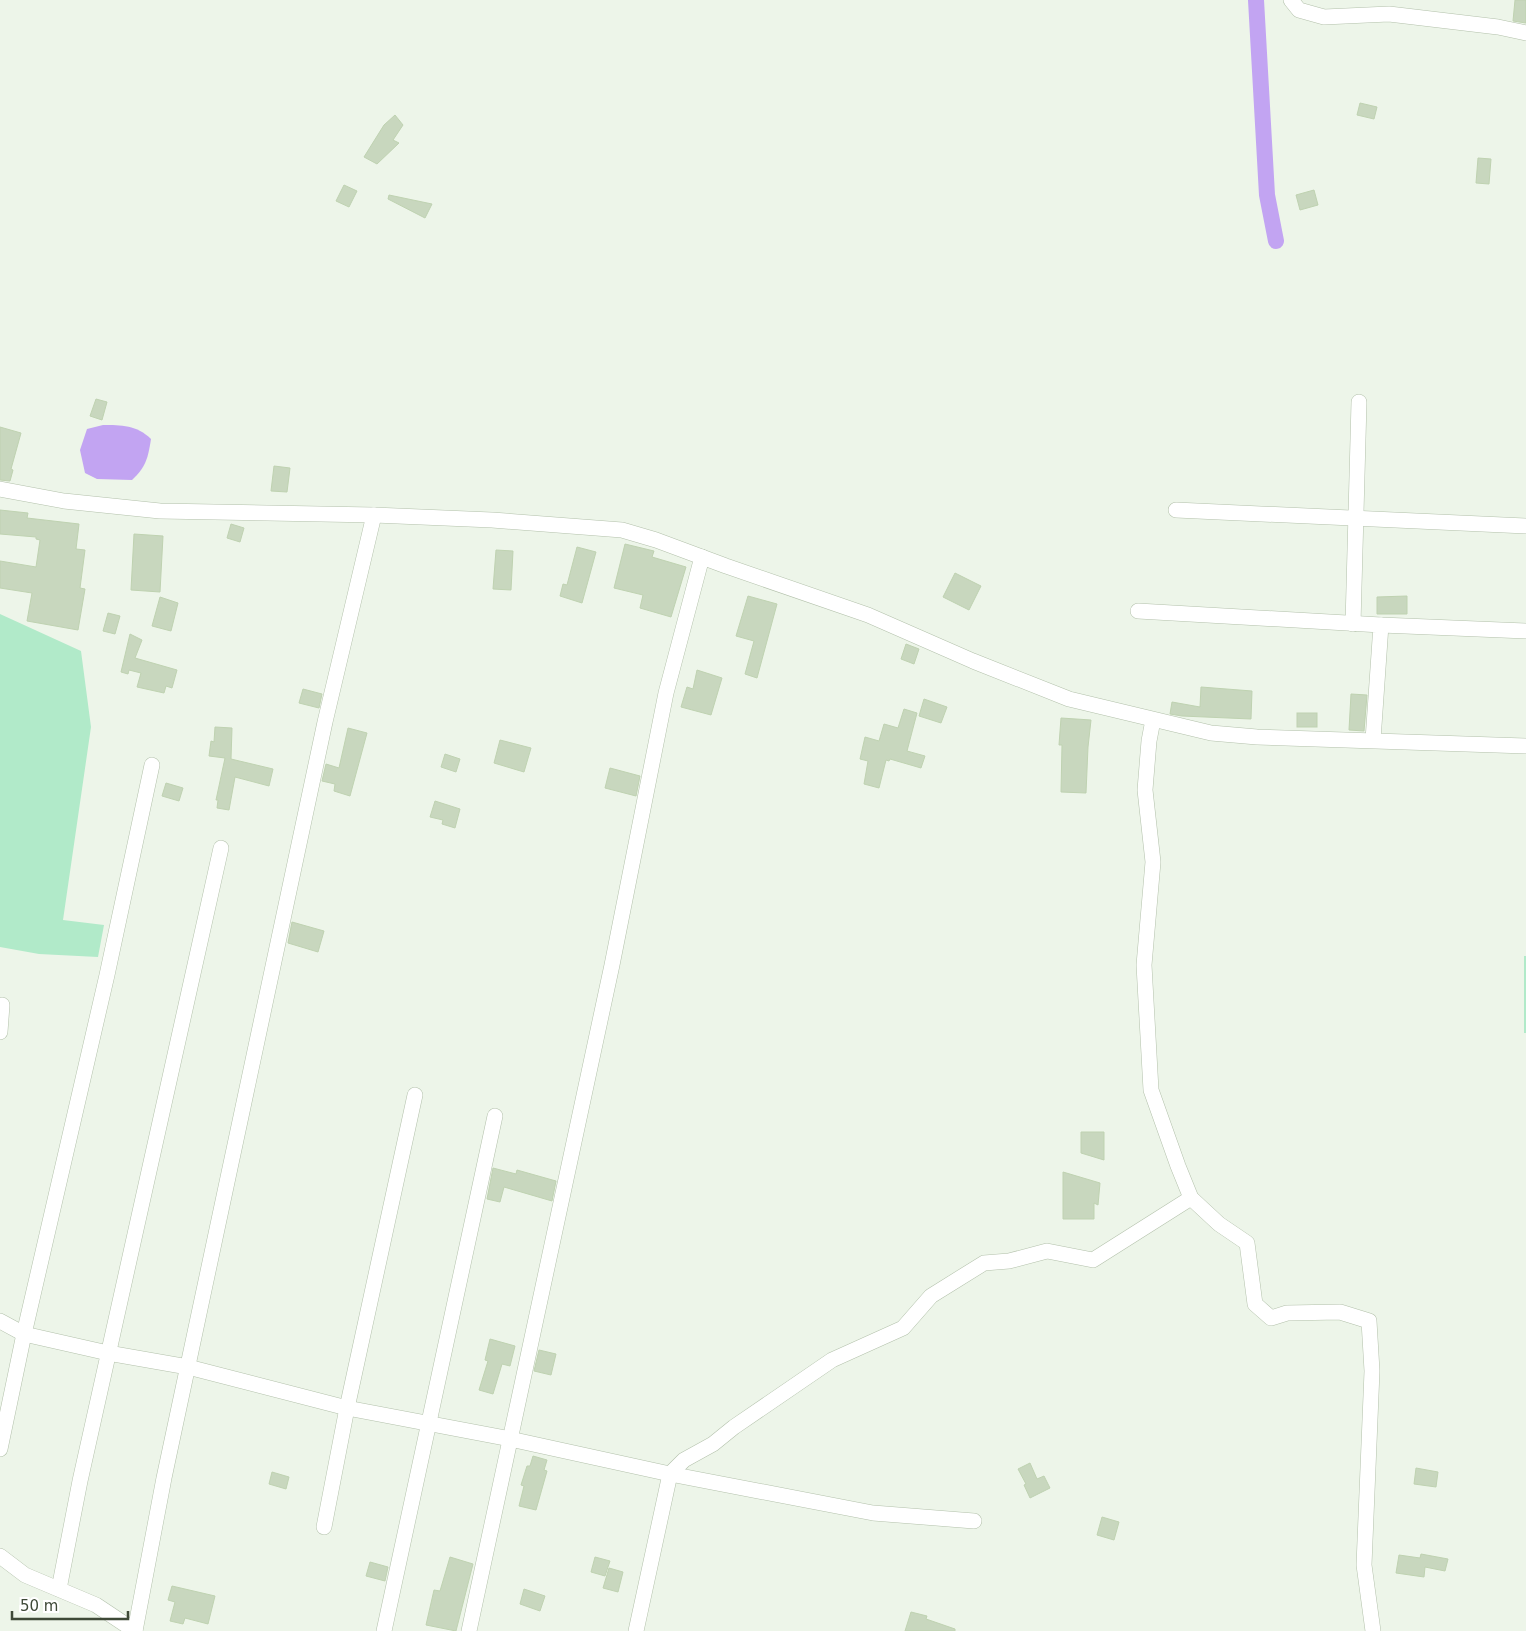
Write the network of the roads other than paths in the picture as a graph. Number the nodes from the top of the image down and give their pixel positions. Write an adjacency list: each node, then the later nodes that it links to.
1 (1291, 0): 2 (street)
2 (1526, 33)
3 (1359, 402): 7 (street)
4 (0, 489): 6 (street)
5 (1176, 510): 7 (street)
6 (374, 515): 9 (street); 27 (street)
7 (1356, 517): 8 (street); 11 (street)
8 (1526, 526)
9 (702, 557): 14 (street); 30 (street)
10 (1138, 611): 11 (street)
11 (1353, 624): 12 (street)
12 (1381, 625): 13 (street); 15 (street)
13 (1526, 631)
14 (1154, 720): 15 (street); 23 (street)
15 (1373, 740): 16 (street)
16 (1526, 746)
17 (152, 765): 25 (street)
18 (221, 848): 26 (street)
19 (2, 1005): 20 (street)
20 (0, 1032)
21 (415, 1095): 28 (street)
22 (495, 1116): 29 (street)
23 (1191, 1198): 32 (street); 41 (street)
24 (0, 1321): 25 (street)
25 (24, 1334): 26 (street); 31 (street)
26 (108, 1353): 27 (street); 36 (street)
27 (188, 1367): 28 (street); 37 (street)
28 (347, 1408): 29 (street); 34 (street)
29 (428, 1423): 30 (street); 38 (street)
30 (510, 1439): 32 (street); 39 (street)
31 (0, 1449)
32 (670, 1474): 33 (street); 40 (street)
33 (974, 1521)
34 (324, 1527)
35 (0, 1556): 36 (street)
36 (59, 1589): 37 (street)
37 (135, 1631)
38 (384, 1631)
39 (469, 1631)
40 (636, 1631)
41 (1373, 1631)

